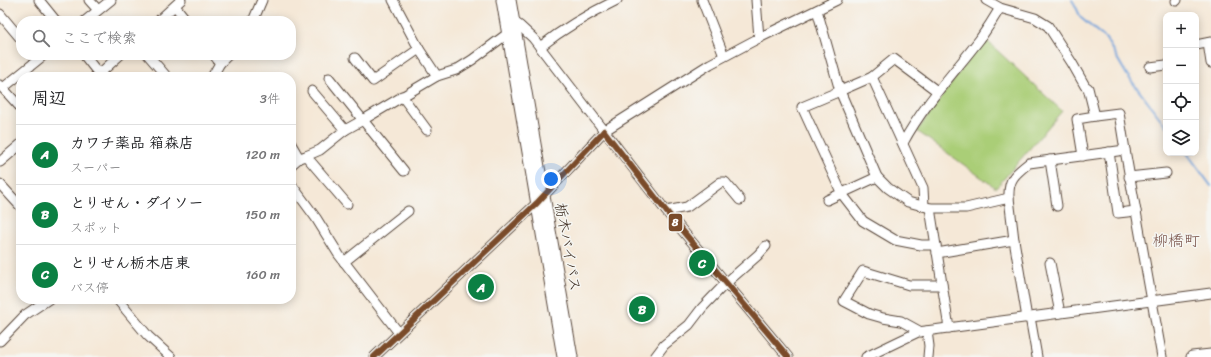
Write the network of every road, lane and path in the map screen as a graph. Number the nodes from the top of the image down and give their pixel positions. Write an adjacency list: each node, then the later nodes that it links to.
1 (39, 0): 17 (street)
2 (90, 0): 14 (street)
3 (111, 0): 14 (street)
4 (262, 0): 21 (street)
5 (393, 0): 29 (street)
6 (617, 0): 28 (street)
7 (702, 0): 30 (street)
8 (756, 0): 25 (street)
9 (837, 0): 15 (street)
10 (986, 0): 13 (street)
11 (507, 1): 22 (main road, 栃木バイパス)
12 (178, 3): 19 (street); 20 (street)
13 (1000, 8): 54 (street); 57 (street)
14 (98, 10): 18 (street)
15 (817, 10): 25 (street); 53 (street)
16 (0, 14): 23 (street)
17 (52, 16)
18 (91, 16)
19 (164, 16)
20 (184, 16)
21 (255, 16)
22 (509, 18): 24 (main road, 栃木バイパス); 28 (street); 80 (main road, 栃木バイパス)
23 (16, 33)
24 (507, 34): 48 (street); 80 (main road, 栃木バイパス)
25 (759, 38): 30 (street)
26 (1210, 42): 27 (street); 39 (street)
27 (1199, 44)
28 (540, 47): 61 (street)
29 (419, 48): 31 (street); 48 (street)
30 (724, 56): 61 (street)
31 (355, 58)
32 (35, 60): 42 (street)
33 (87, 60): 43 (street)
34 (115, 60): 44 (street)
35 (152, 60): 45 (street)
36 (218, 60): 38 (street)
37 (223, 60): 38 (street)
38 (220, 63): 46 (street)
39 (1211, 63)
40 (1163, 65): 41 (street)
41 (1150, 67)
42 (20, 72)
43 (95, 72)
44 (102, 72)
45 (163, 72)
46 (215, 72)
47 (16, 75): 51 (street)
48 (437, 76): 55 (street)
49 (872, 77): 53 (street); 54 (street); 62 (street)
50 (329, 78): 58 (street)
51 (2, 86): 56 (street)
52 (312, 91): 59 (street)
53 (840, 91): 74 (street); 78 (street)
54 (937, 91): 62 (street)
55 (402, 96): 58 (street); 60 (street)
56 (16, 102)
57 (1095, 116): 65 (street); 67 (street)
58 (363, 120): 59 (street); 72 (street)
59 (344, 130): 68 (street)
60 (427, 130)
61 (604, 131): 80 (street); 88 (street)
62 (903, 143): 86 (street)
63 (16, 148): 71 (street)
64 (296, 149): 68 (street)
65 (1124, 150): 66 (street); 75 (street)
66 (1109, 152): 67 (street); 89 (street)
67 (1083, 156): 69 (street)
68 (303, 157): 70 (street); 84 (street)
69 (1050, 160): 79 (street); 85 (street)
70 (296, 161)
71 (0, 162)
72 (404, 171)
73 (1166, 173): 75 (street)
74 (877, 177): 78 (street); 86 (street)
75 (1129, 177): 89 (street)
76 (0, 184): 83 (street)
77 (296, 191): 93 (street)
78 (842, 194): 82 (street); 92 (street)
79 (1009, 198): 86 (street); 90 (street)
80 (541, 199): 105 (street); 110 (main road, 栃木バイパス); 111 (main road, 栃木バイパス)
81 (740, 200): 88 (street)
82 (827, 200)
83 (16, 202)
84 (348, 204)
85 (1057, 206)
86 (927, 207): 92 (street)
87 (408, 211): 93 (street)
88 (666, 211): 95 (street)
89 (1136, 211): 98 (street)
90 (1014, 240): 92 (street); 102 (street)
91 (766, 246): 95 (street)
92 (937, 249): 96 (street)
93 (344, 262): 105 (street)
94 (1050, 263): 101 (street)
95 (726, 283): 112 (street); 113 (street)
96 (942, 286): 103 (street); 104 (street)
97 (1211, 292): 98 (street)
98 (1151, 301): 101 (street); 117 (street)
99 (42, 304): 106 (street)
100 (121, 304): 108 (street)
101 (1060, 313): 102 (street)
102 (1029, 318): 103 (street); 116 (street)
103 (949, 328): 104 (street)
104 (924, 332): 114 (street); 115 (street)
105 (399, 333): 109 (street)
106 (0, 341)
107 (1211, 355): 118 (main road)
108 (171, 357)
109 (374, 357)
110 (563, 357)
111 (572, 357)
112 (655, 357)
113 (788, 357)
114 (866, 357)
115 (928, 357)
116 (1037, 357)
117 (1162, 357)
118 (1192, 357)

